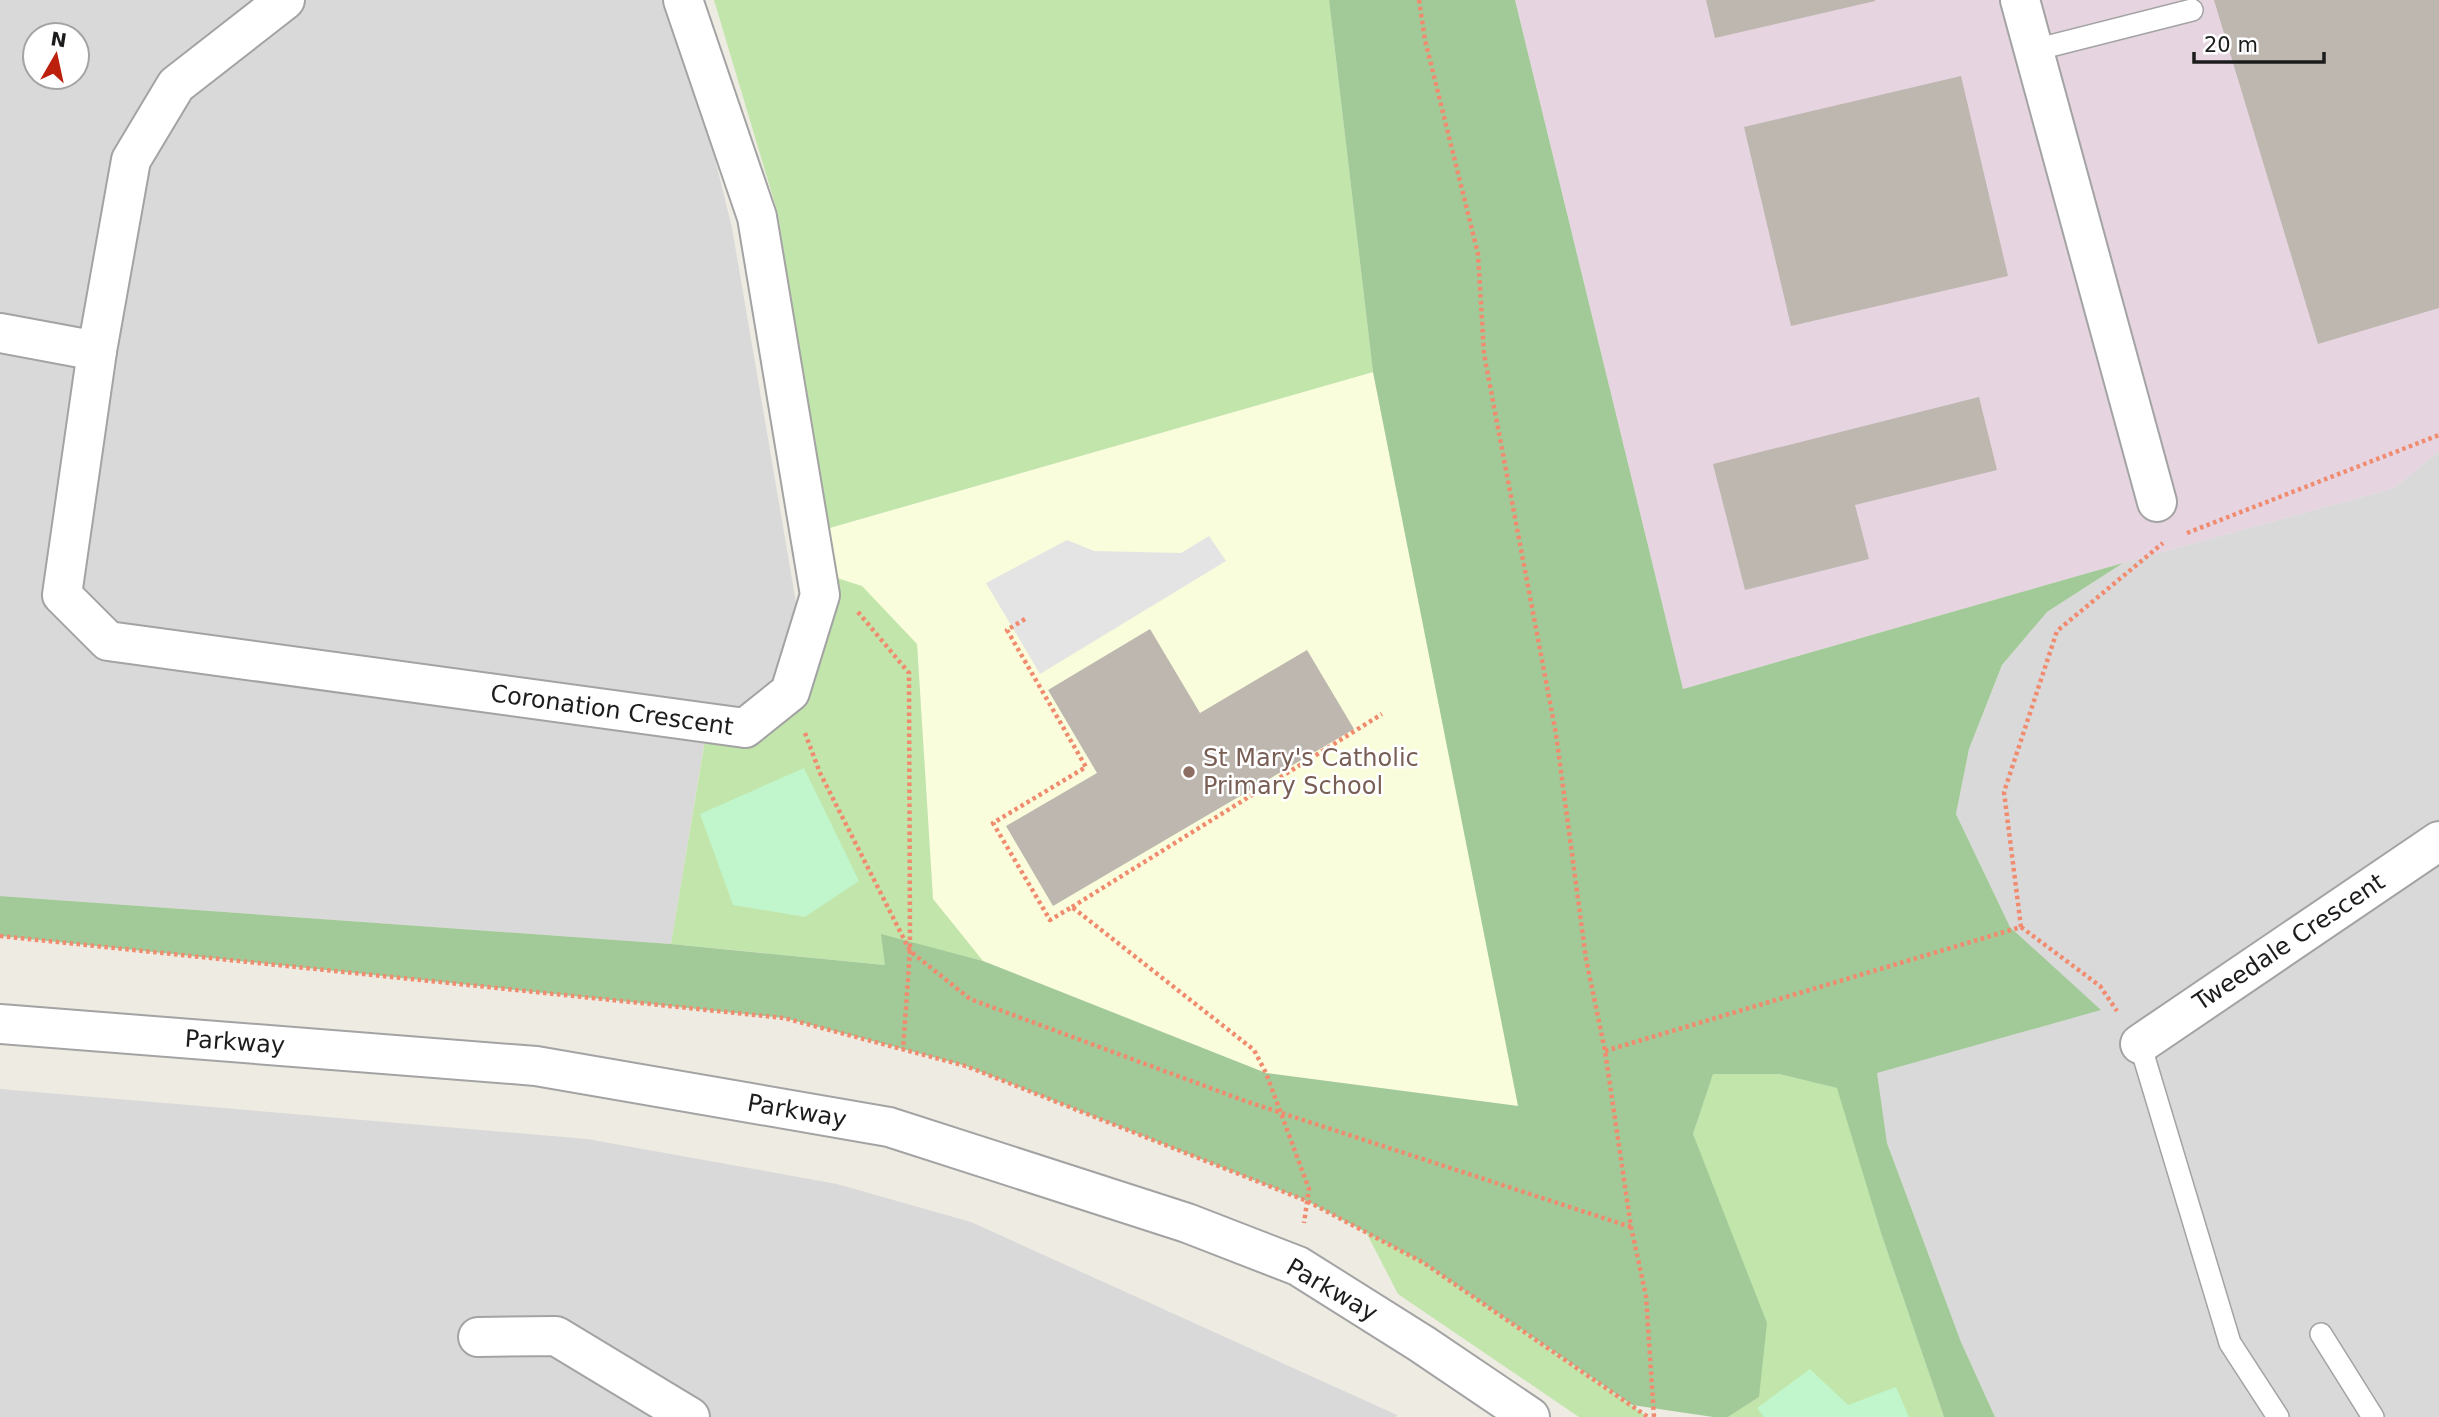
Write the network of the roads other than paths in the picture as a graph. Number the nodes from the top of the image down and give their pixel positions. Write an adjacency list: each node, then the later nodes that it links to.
1 (285, 0): 7 (street, Coronation Crescent)
2 (683, 0): 7 (street, Coronation Crescent)
3 (2020, 0): 5 (street)
4 (2192, 10): 5 (lane)
5 (2034, 50): 8 (street)
6 (0, 333): 7 (street)
7 (97, 351)
8 (2157, 502)
9 (2439, 841): 11 (street, Tweedale Crescent)
10 (0, 1024): 15 (street, Parkway)
11 (2140, 1044): 16 (lane)
12 (2321, 1334): 17 (lane)
13 (478, 1337): 14 (street)
14 (690, 1417)
15 (1530, 1417)
16 (2278, 1417)
17 (2373, 1417)

